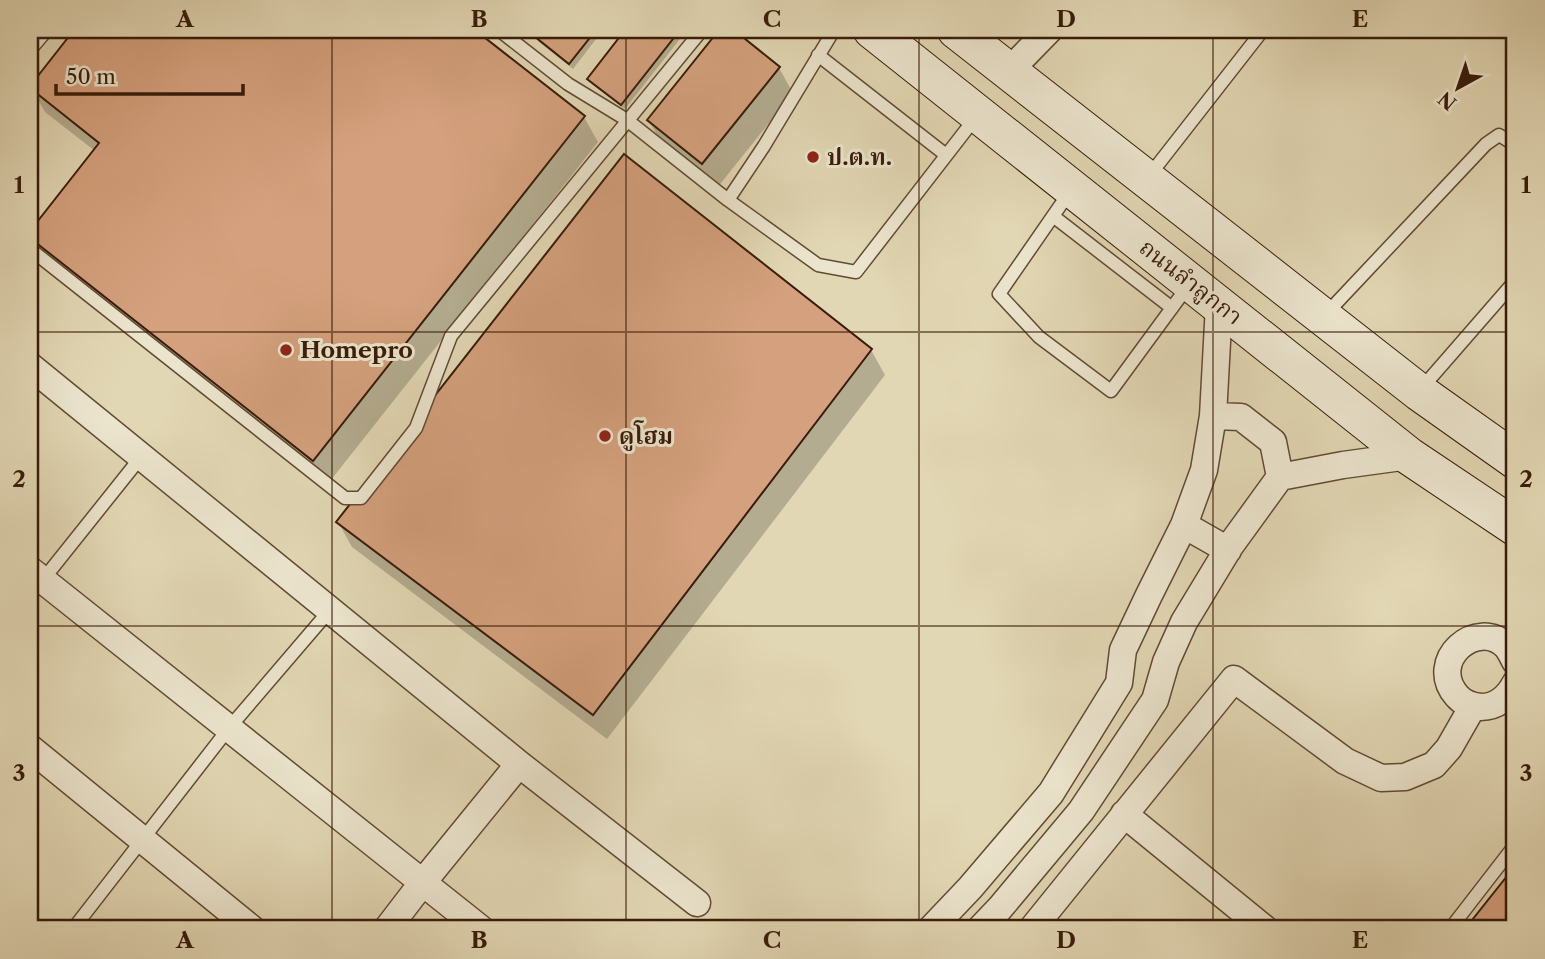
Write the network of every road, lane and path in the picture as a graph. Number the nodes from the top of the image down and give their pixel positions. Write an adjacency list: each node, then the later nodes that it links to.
1 (47, 30): 9 (lane)
2 (499, 30): 13 (lane)
3 (702, 30): 13 (lane)
4 (834, 30): 10 (lane)
5 (872, 30): 12 (main road, ถนนลำลูกกา)
6 (956, 30): 11 (main road)
7 (1049, 30): 11 (street)
8 (1263, 30): 16 (lane)
9 (30, 50)
10 (818, 55): 15 (lane); 17 (lane)
11 (1010, 71): 16 (main road)
12 (978, 114): 15 (lane); 18 (main road, ถนนลำลูกกา)
13 (627, 120): 17 (lane); 19 (lane)
14 (1515, 145): 23 (lane)
15 (946, 155): 17 (lane)
16 (1147, 179): 23 (main road)
17 (728, 200)
18 (1062, 203): 21 (main road, ถนนลำลูกกา); 21 (lane)
19 (30, 250)
20 (1515, 281): 25 (lane)
21 (1181, 295): 22 (main road, ถนนลำลูกกา)
22 (1219, 305): 26 (street); 27 (main road, ถนนลำลูกกา)
23 (1323, 317): 25 (main road)
24 (30, 366): 28 (street)
25 (1419, 392): 29 (main road)
26 (1213, 416): 30 (street); 31 (street)
27 (1409, 456): 30 (street); 32 (main road, ถนนลำลูกกา)
28 (141, 457): 34 (lane); 35 (street)
29 (1515, 460)
30 (1280, 477): 33 (street)
31 (1184, 525): 33 (street); 36 (street)
32 (1515, 527)
33 (1228, 551): 38 (street)
34 (34, 582): 41 (street)
35 (330, 610): 41 (lane); 43 (street)
36 (1123, 650): 38 (street); 53 (street)
37 (1515, 661): 40 (street)
38 (1166, 662): 54 (street)
39 (1515, 684): 40 (street)
40 (1473, 706): 44 (street)
41 (229, 728): 45 (lane); 47 (street)
42 (30, 748): 45 (street)
43 (519, 764): 47 (street); 48 (street)
44 (1124, 814): 55 (street); 56 (street)
45 (143, 839): 49 (lane); 50 (street)
46 (1515, 845): 57 (lane)
47 (423, 883): 51 (street); 52 (street)
48 (697, 903)
49 (73, 929)
50 (252, 929)
51 (387, 929)
52 (481, 929)
53 (931, 929)
54 (980, 929)
55 (1032, 929)
56 (1265, 929)
57 (1450, 929)

